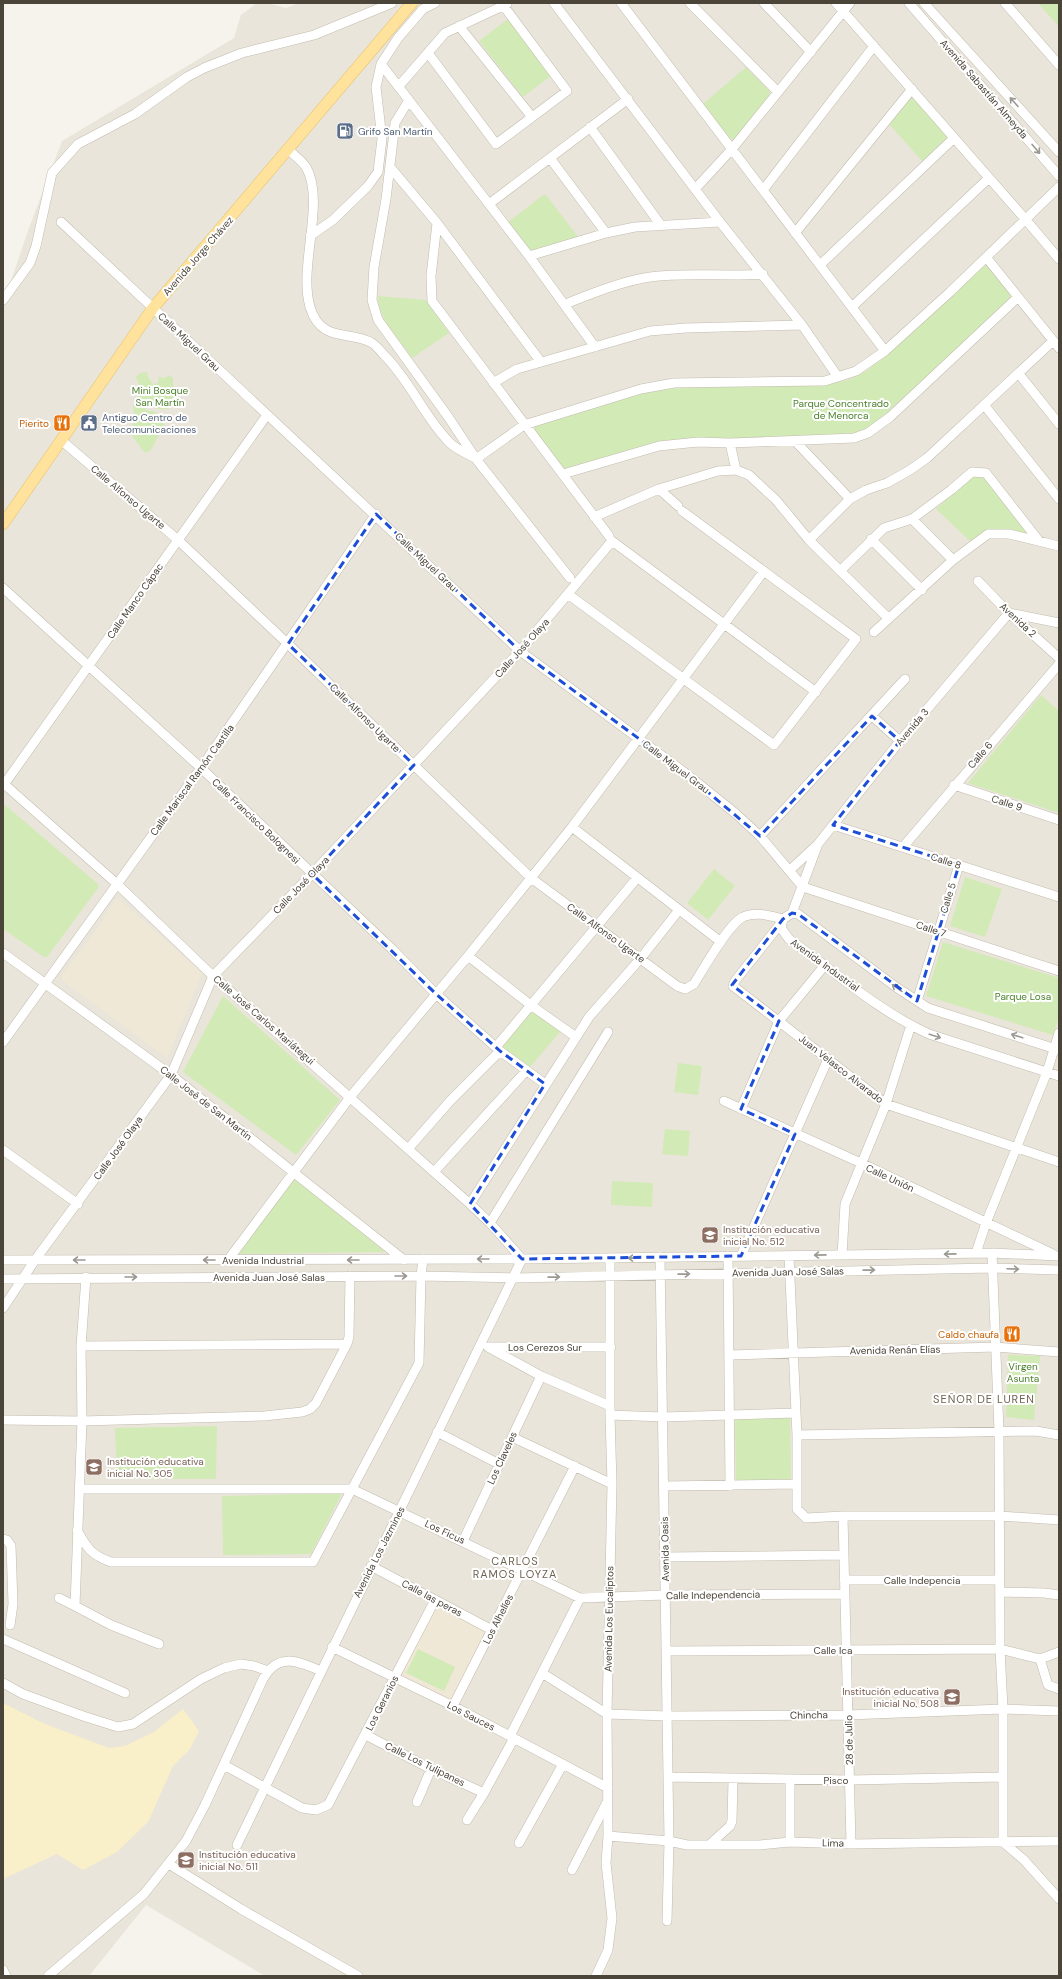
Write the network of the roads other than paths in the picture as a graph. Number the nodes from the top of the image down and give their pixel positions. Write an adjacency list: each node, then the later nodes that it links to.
1 (392, 3): 56 (street)
2 (412, 3): 30 (main road, Avenida Jorge Chávez)
3 (435, 3): 19 (street)
4 (554, 3): 24 (street)
5 (621, 3): 29 (street)
6 (690, 3): 23 (street)
7 (764, 3): 17 (street)
8 (836, 3): 14 (street)
9 (850, 3): 14 (street)
10 (909, 3): 34 (street, Avenida Sabastián Almeyda, one-way to 34)
11 (924, 3): 31 (street, Avenida Sabastián Almeyda, one-way to 11)
12 (1005, 3): 20 (street)
13 (506, 4): 15 (street); 26 (street)
14 (844, 11): 16 (street); 17 (street)
15 (458, 26): 18 (street); 26 (street)
16 (874, 46): 22 (street); 38 (street)
17 (811, 52): 23 (street)
18 (428, 54): 21 (street); 26 (street)
19 (381, 64): 21 (street); 47 (street)
20 (1059, 65)
21 (399, 86): 25 (street)
22 (912, 89): 28 (street); 46 (street)
23 (778, 92): 29 (street)
24 (628, 99): 27 (street); 37 (street)
25 (409, 100): 33 (street); 39 (street)
26 (532, 117)
27 (590, 127): 32 (street); 44 (street)
28 (954, 138): 35 (street); 53 (street)
29 (732, 149): 37 (street); 38 (street)
30 (289, 150): 47 (street); 59 (main road, Avenida Jorge Chávez)
31 (1059, 152)
32 (550, 158): 39 (street); 45 (street)
33 (390, 167): 43 (street); 75 (street)
34 (1059, 176)
35 (989, 178): 40 (street); 58 (street)
36 (1059, 187): 40 (street)
37 (696, 188): 42 (street)
38 (763, 190): 46 (street)
39 (489, 204): 50 (street)
40 (1026, 220): 51 (street); 52 (street)
41 (61, 222): 59 (street, Calle Miguel Grau)
42 (720, 222): 44 (street); 54 (street)
43 (437, 223): 48 (street); 49 (street)
44 (660, 224): 45 (street)
45 (606, 233): 50 (street)
46 (796, 233): 53 (street)
47 (310, 236): 75 (street)
48 (452, 242): 49 (street); 64 (street)
49 (434, 244): 67 (street)
50 (530, 256): 57 (street)
51 (986, 258): 55 (street); 63 (street)
52 (1059, 259)
53 (820, 265): 58 (street)
54 (763, 274): 57 (street); 60 (street)
55 (1017, 298): 61 (street); 73 (street)
56 (3, 300)
57 (565, 304): 62 (street)
58 (853, 306): 63 (street)
59 (153, 308): 69 (street, Calle Miguel Grau); 72 (main road, Avenida Jorge Chávez)
60 (802, 325): 62 (street); 66 (street)
61 (1056, 345): 65 (street)
62 (595, 347): 64 (street)
63 (885, 350): 66 (street)
64 (541, 362): 67 (street)
65 (1019, 374): 68 (street); 70 (street)
66 (838, 377): 71 (street)
67 (493, 383): 71 (street)
68 (985, 406): 79 (street); 80 (street)
69 (267, 415): 81 (street, Calle Miguel Grau); 87 (street, Calle Manco Cápac)
70 (1059, 424)
71 (524, 425): 75 (street); 77 (street)
72 (61, 440): 84 (main road, Avenida Jorge Chávez); 87 (street, Calle Alfonso Ugarte)
73 (795, 441): 74 (street); 79 (street)
74 (730, 443): 76 (street); 77 (street)
75 (476, 459): 94 (street)
76 (736, 470): 78 (street); 88 (street)
77 (563, 474): 82 (street)
78 (658, 489): 82 (street); 93 (street)
79 (850, 499): 88 (street)
80 (1059, 499)
81 (376, 514): 104 (street, Calle Mariscal Ramón Castilla); 105 (street, Calle Miguel Grau)
82 (594, 517): 85 (street)
83 (912, 519): 86 (street); 89 (street); 91 (street)
84 (3, 524)
85 (610, 538): 98 (street, Calle José Olaya); 102 (street)
86 (871, 539): 92 (street); 97 (street)
87 (178, 540): 104 (street, Calle Alfonso Ugarte); 108 (street, Calle Manco Cápac)
88 (809, 540): 92 (street)
89 (1039, 541): 90 (street); 91 (street)
90 (1059, 546)
91 (954, 560): 97 (street)
92 (840, 571): 100 (street)
93 (764, 572): 102 (street); 111 (street)
94 (570, 578)
95 (978, 581): 99 (street, Avenida 2)
96 (3, 588): 108 (street, Calle Francisco Bolognesi)
97 (922, 590): 100 (street)
98 (569, 594): 105 (street, Calle José Olaya); 109 (street)
99 (1009, 613): 101 (street); 106 (street, Avenida 2); 114 (street, Avenida 3)
100 (888, 618): 103 (street)
101 (1059, 623)
102 (724, 625): 109 (street); 111 (street)
103 (874, 632)
104 (288, 644): 115 (street, Calle Alfonso Ugarte); 116 (street, Calle Mariscal Ramón Castilla)
105 (520, 651): 113 (street, Calle Miguel Grau); 115 (street, Calle José Olaya)
106 (1059, 658)
107 (1059, 664): 118 (street, Calle 6)
108 (90, 665): 116 (street, Calle Francisco Bolognesi); 117 (street, Calle Manco Cápac)
109 (685, 679): 111 (street); 113 (street)
110 (905, 679): 112 (street)
111 (816, 692)
112 (872, 716): 114 (street); 122 (street)
113 (639, 740): 121 (street); 122 (street, Calle Miguel Grau)
114 (900, 741): 120 (street, Avenida 3)
115 (414, 765): 127 (street, Calle José Olaya); 128 (street, Calle Alfonso Ugarte)
116 (201, 768): 127 (street, Calle Francisco Bolognesi); 130 (street, Calle Mariscal Ramón Castilla)
117 (3, 784): 130 (street, Calle José Carlos Mariátegui)
118 (954, 785): 119 (street, Calle 9); 124 (street, Calle 6)
119 (1059, 820)
120 (833, 825): 123 (street, Avenida 3); 124 (street, Calle 8)
121 (572, 827): 128 (street); 129 (street)
122 (760, 836): 126 (street, Calle Miguel Grau)
123 (818, 844): 126 (street, Avenida 3); 131 (street, Avenida 3)
124 (903, 847): 125 (street, Calle 8)
125 (959, 865): 132 (street, Calle 8); 137 (street, Calle 5)
126 (790, 870): 131 (street, Calle Miguel Grau)
127 (312, 874): 144 (street, Calle José Olaya); 146 (street, Calle Francisco Bolognesi)
128 (531, 878): 136 (street, Calle Alfonso Ugarte); 140 (street)
129 (637, 878): 133 (street); 136 (street)
130 (117, 884): 144 (street, Calle José Carlos Mariátegui); 145 (street, Calle Mariscal Ramón Castilla)
131 (803, 887): 134 (street, Avenida 3); 137 (street, Calle 7)
132 (1059, 897)
133 (679, 910): 138 (street); 141 (street)
134 (792, 913): 135 (street); 147 (street, one-way to 134)
135 (782, 921): 138 (street); 142 (street, Avenida Industrial); 149 (street, Juan Velasco Alvarado)
136 (597, 927): 141 (street, Calle Alfonso Ugarte); 148 (street)
137 (938, 932): 143 (street, Calle 7); 147 (street, Calle 5)
138 (721, 942): 141 (street, Calle Alfonso Ugarte)
139 (3, 952): 145 (street, Calle José de San Martín)
140 (468, 956): 146 (street); 148 (street)
141 (641, 958): 153 (street)
142 (825, 965): 149 (street); 150 (street, Avenida Industrial)
143 (1059, 971)
144 (213, 976): 160 (street, Calle José Olaya); 163 (street, Calle José Carlos Mariátegui)
145 (46, 982): 154 (street, Calle Mariscal Ramón Castilla); 160 (street, Calle José de San Martín)
146 (435, 993): 155 (street, Calle Francisco Bolognesi); 163 (street)
147 (917, 1001): 156 (street, one-way to 147)
148 (532, 1006): 153 (street); 155 (street)
149 (779, 1021): 157 (street, Juan Velasco Alvarado); 166 (street)
150 (912, 1025): 159 (street, Avenida Industrial, one-way to 159); 165 (street)
151 (608, 1032): 177 (street)
152 (1059, 1033): 156 (street)
153 (576, 1038): 162 (street)
154 (3, 1042)
155 (498, 1049): 158 (street, Calle Francisco Bolognesi); 169 (street)
156 (1056, 1049): 159 (street)
157 (828, 1059): 165 (street, Juan Velasco Alvarado); 167 (street)
158 (526, 1071): 162 (street, Calle Francisco Bolognesi); 174 (street)
159 (1047, 1072): 161 (street, Avenida Industrial); 168 (street)
160 (171, 1074): 173 (street, Calle José de San Martín); 175 (street, Calle José Olaya)
161 (1059, 1076)
162 (545, 1084): 176 (street)
163 (351, 1096): 169 (street, Calle José Carlos Mariátegui); 173 (street)
164 (724, 1101): 166 (street, Calle Unión)
165 (886, 1104): 168 (street, Juan Velasco Alvarado); 172 (street)
166 (741, 1109): 167 (street, Calle Unión)
167 (795, 1134): 172 (street, Calle Unión); 183 (street)
168 (1018, 1148): 171 (street, Juan Velasco Alvarado); 178 (street)
169 (408, 1149): 174 (street, Calle José Carlos Mariátegui)
170 (3, 1150): 175 (street)
171 (1059, 1162)
172 (861, 1163): 178 (street, Calle Unión); 181 (street)
173 (294, 1170): 192 (street); 193 (street, Calle José de San Martín)
174 (434, 1172): 176 (street, Calle José Carlos Mariátegui)
175 (78, 1204): 191 (street, Calle José Olaya)
176 (470, 1204): 177 (street, Calle José Carlos Mariátegui)
177 (490, 1223): 189 (street, Calle José Carlos Mariátegui)
178 (986, 1223): 179 (street); 185 (street, Calle Unión)
179 (976, 1253): 180 (street, Avenida Juan José Salas); 181 (street, Avenida Juan José Salas, one-way to 181)
180 (992, 1253): 185 (street, Avenida Juan José Salas); 194 (street)
181 (842, 1255): 184 (street, Avenida Juan José Salas, one-way to 184)
182 (728, 1256): 183 (street, Avenida Juan José Salas); 186 (street, Avenida Juan José Salas); 197 (street)
183 (742, 1256): 184 (street, Avenida Juan José Salas)
184 (789, 1256): 196 (street)
185 (1058, 1256)
186 (660, 1257): 187 (street, Avenida Juan José Salas, one-way to 187); 198 (street, Avenida Oasis)
187 (610, 1258): 189 (street, Avenida Juan José Salas); 201 (street, Avenida Los Eucaliptos)
188 (423, 1259): 189 (street, Avenida Industrial, one-way to 188); 193 (street, Avenida Industrial); 200 (street)
189 (522, 1259): 203 (street, Avenida Los Jazmines)
190 (3, 1260): 191 (street, Avenida Industrial)
191 (35, 1260): 192 (street, Avenida Industrial, one-way to 191); 205 (street, Calle José Olaya)
192 (228, 1260): 193 (street, Avenida Industrial, one-way to 192)
193 (404, 1260)
194 (992, 1268): 195 (street, Avenida Juan José Salas, one-way to 195); 196 (street, Avenida Juan José Salas, one-way to 194); 211 (street)
195 (1059, 1270)
196 (790, 1272): 197 (street, Avenida Juan José Salas); 212 (street)
197 (728, 1273): 198 (street, Avenida Juan José Salas, one-way to 197); 214 (street)
198 (660, 1275): 201 (street, Avenida Juan José Salas); 219 (street, Avenida Oasis)
199 (350, 1276): 200 (street, Avenida Juan José Salas, one-way to 200); 202 (street, Avenida Juan José Salas, one-way to 199); 207 (street)
200 (421, 1276): 203 (street, Avenida Juan José Salas); 234 (street)
201 (610, 1276): 203 (street, Avenida Juan José Salas, one-way to 201); 210 (street, Avenida Los Eucaliptos)
202 (86, 1277): 205 (street, Avenida Juan José Salas); 208 (street)
203 (515, 1278): 209 (street, Avenida Los Jazmines)
204 (3, 1279): 205 (street, Avenida Juan José Salas)
205 (22, 1279): 206 (street, Calle José Olaya)
206 (3, 1308)
207 (346, 1344): 208 (street); 221 (street)
208 (81, 1346): 221 (street)
209 (484, 1347): 210 (street, Los Cerezos Sur); 215 (street); 223 (street, Avenida Los Jazmines)
210 (611, 1347): 216 (street, Avenida Los Eucaliptos)
211 (995, 1347): 212 (street, Avenida Renán Elías); 213 (street, Avenida Renán Elías); 222 (street)
212 (794, 1352): 214 (street, Avenida Renán Elías); 217 (street)
213 (1059, 1352)
214 (730, 1354): 218 (street)
215 (541, 1376): 216 (street); 226 (street, Los Claveles)
216 (610, 1411): 219 (street); 229 (street, Avenida Los Eucaliptos)
217 (796, 1413): 218 (street); 224 (street)
218 (730, 1414): 219 (street); 232 (street)
219 (662, 1417): 231 (street, Avenida Oasis)
220 (3, 1420): 221 (street)
221 (82, 1421): 233 (street)
222 (999, 1431): 224 (street); 225 (street); 237 (street)
223 (437, 1432): 227 (street); 235 (street, Avenida Los Jazmines)
224 (797, 1435): 230 (street)
225 (1059, 1435)
226 (512, 1436): 227 (street, Los Claveles); 228 (street)
227 (499, 1464): 241 (street, Los Claveles)
228 (575, 1466): 229 (street); 245 (street, Los Alhelíes)
229 (612, 1484): 254 (street, Avenida Los Eucaliptos)
230 (797, 1484): 232 (street); 236 (street)
231 (664, 1486): 232 (street); 243 (street, Avenida Oasis)
232 (730, 1486)
233 (80, 1489): 234 (street); 239 (street)
234 (352, 1489): 235 (street, Los Ficus); 239 (street)
235 (400, 1511): 241 (street, Los Ficus); 244 (street, Avenida Los Jazmines)
236 (843, 1516): 237 (street); 242 (street, 28 de Julio)
237 (1000, 1516): 238 (street); 247 (street)
238 (1059, 1520)
239 (77, 1530): 256 (street)
240 (3, 1539): 257 (street)
241 (463, 1541): 245 (street, Los Ficus)
242 (844, 1555): 243 (street); 246 (street, 28 de Julio)
243 (665, 1557): 250 (street, Avenida Oasis)
244 (371, 1566): 255 (street, Calle las peras); 261 (street, Avenida Los Jazmines)
245 (522, 1571): 253 (street, Los Ficus); 258 (street, Los Alhelíes)
246 (844, 1580): 247 (street, Calle Indepencia); 249 (street, 28 de Julio)
247 (999, 1580): 248 (street)
248 (1000, 1592): 251 (street); 263 (street)
249 (845, 1594): 250 (street, Calle Independencia); 262 (street, 28 de Julio)
250 (666, 1595): 254 (street, Calle Independencia); 264 (street, Avenida Oasis)
251 (1059, 1595)
252 (59, 1598): 256 (street)
253 (580, 1598): 254 (street, Calle Independencia); 269 (street)
254 (609, 1598): 277 (street, Avenida Los Eucaliptos)
255 (435, 1600): 258 (street, Calle las peras); 270 (street, Los Geranios)
256 (74, 1606): 260 (street)
257 (10, 1625)
258 (492, 1630): 274 (street, Los Alhelíes)
259 (3, 1639): 273 (street)
260 (160, 1644)
261 (332, 1647): 268 (street, Avenida Los Jazmines); 270 (street, Los Sauces)
262 (846, 1649): 263 (street, Calle Ica); 264 (street, Calle Ica); 278 (street, 28 de Julio)
263 (1000, 1649): 266 (street, Calle Ica); 275 (street)
264 (666, 1650): 279 (street, Avenida Oasis)
265 (1059, 1652): 266 (street)
266 (1040, 1659): 272 (street)
267 (268, 1671): 268 (street); 271 (street); 283 (street)
268 (321, 1671): 290 (street, Avenida Los Jazmines)
269 (542, 1674): 277 (street); 281 (street)
270 (395, 1678): 274 (street, Los Sauces); 280 (street, Los Geranios)
271 (3, 1684)
272 (1059, 1689)
273 (125, 1693)
274 (453, 1706): 281 (street, Los Sauces)
275 (1003, 1709): 276 (street, Chincha); 278 (street, Chincha); 286 (street)
276 (1059, 1711)
277 (607, 1714): 279 (street, Chincha); 291 (street, Avenida Los Eucaliptos)
278 (848, 1714): 279 (street, Chincha); 289 (street, 28 de Julio)
279 (668, 1716): 285 (street, Avenida Oasis)
280 (366, 1735): 284 (street, Calle Los Tulipanes); 290 (street, Los Geranios)
281 (512, 1737): 282 (street, Los Sauces); 292 (street)
282 (563, 1764): 291 (street, Los Sauces); 301 (street)
283 (224, 1765): 290 (street); 305 (street)
284 (432, 1769): 292 (street, Calle Los Tulipanes); 294 (street)
285 (668, 1777): 287 (street, Pisco); 297 (street, Avenida Oasis)
286 (1003, 1777): 289 (street, Pisco); 300 (street)
287 (733, 1780): 288 (street, Pisco); 304 (street)
288 (790, 1780): 289 (street, Pisco); 299 (street)
289 (850, 1780): 302 (street, 28 de Julio)
290 (264, 1788): 303 (street, Avenida Los Jazmines)
291 (608, 1788): 293 (street, Avenida Los Eucaliptos)
292 (484, 1793): 295 (street)
293 (608, 1801): 296 (street, Avenida Los Eucaliptos); 306 (street)
294 (417, 1802)
295 (467, 1820)
296 (608, 1836): 297 (street, Lima); 313 (street, Avenida Los Eucaliptos)
297 (669, 1841): 304 (street, Lima); 308 (street, Avenida Oasis)
298 (1059, 1841): 300 (street, Lima)
299 (790, 1842): 302 (street, Lima); 304 (street, Lima)
300 (1003, 1842): 302 (street, Lima); 307 (street)
301 (519, 1843)
302 (852, 1844)
303 (237, 1845)
304 (709, 1845)
305 (169, 1864): 311 (street); 312 (street)
306 (572, 1870)
307 (1059, 1898)
308 (667, 1921)
309 (3, 1970): 310 (street)
310 (6, 1976)
311 (48, 1976)
312 (358, 1976)
313 (596, 1976)

